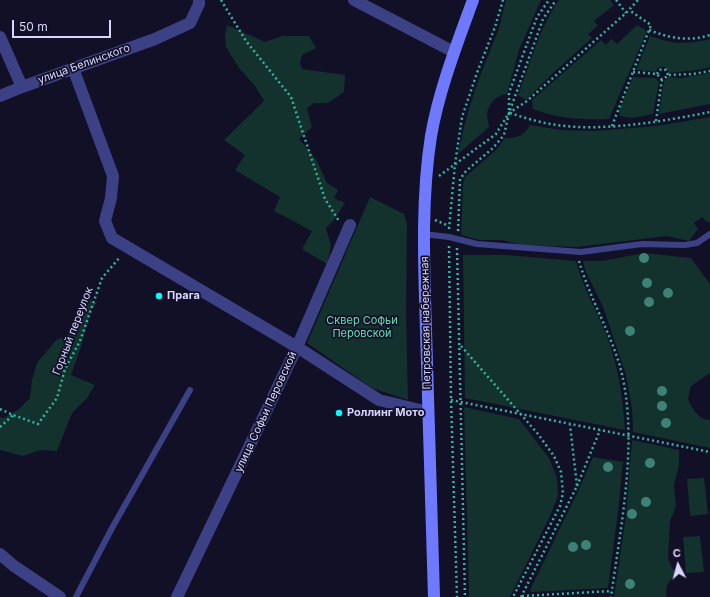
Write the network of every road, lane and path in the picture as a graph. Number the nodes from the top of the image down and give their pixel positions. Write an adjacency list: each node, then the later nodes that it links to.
1 (199, 0): 16 (street, улица Белинского)
2 (221, 0): 30 (path)
3 (354, 0): 15 (street)
4 (473, 0): 15 (main road)
5 (503, 0): 28 (path)
6 (549, 0): 25 (path)
7 (556, 0): 25 (path)
8 (616, 0): 11 (path)
9 (638, 0): 10 (path)
10 (629, 10): 11 (path); 12 (path)
11 (626, 13): 25 (path)
12 (649, 30): 13 (path); 18 (path)
13 (710, 35)
14 (0, 37): 22 (street)
15 (454, 52): 29 (main road, Петровская набережная)
16 (73, 68): 22 (street, улица Белинского); 35 (street)
17 (710, 71): 20 (path)
18 (633, 72): 19 (path); 27 (path)
19 (657, 74): 20 (path); 21 (path)
20 (668, 75): 21 (path)
21 (662, 79): 26 (path)
22 (22, 87): 23 (street, улица Белинского)
23 (0, 96)
24 (710, 112): 26 (path)
25 (509, 113): 27 (path); 28 (path); 34 (path)
26 (656, 121): 27 (path)
27 (612, 126)
28 (455, 164): 29 (path); 33 (path)
29 (426, 186): 31 (main road, Петровская набережная)
30 (350, 225): 38 (street, улица Софьи Перовской)
31 (424, 234): 33 (lane); 43 (main road, Петровская набережная)
32 (710, 234): 36 (lane)
33 (449, 237): 34 (lane); 40 (path)
34 (457, 239): 36 (lane); 37 (path)
35 (128, 247): 38 (street); 45 (path, Горный переулок)
36 (576, 252): 49 (path)
37 (460, 346): 41 (path); 44 (path)
38 (297, 347): 43 (street); 56 (street, улица Софьи Перовской)
39 (190, 390): 55 (lane)
40 (451, 400): 41 (path); 58 (path)
41 (461, 402): 44 (path); 59 (path)
42 (0, 409): 45 (path)
43 (428, 412): 57 (main road, Петровская набережная)
44 (521, 415): 46 (path); 60 (path)
45 (13, 416): 47 (path)
46 (570, 425): 48 (path); 51 (path)
47 (0, 428)
48 (600, 430): 49 (path); 51 (path)
49 (629, 436): 50 (path); 53 (path)
50 (710, 452)
51 (577, 486): 61 (path)
52 (0, 554): 54 (street)
53 (612, 591): 61 (path); 62 (path)
54 (60, 597)
55 (76, 597)
56 (177, 597)
57 (434, 597)
58 (457, 597)
59 (465, 597)
60 (513, 597)
61 (521, 597)
62 (611, 597)

